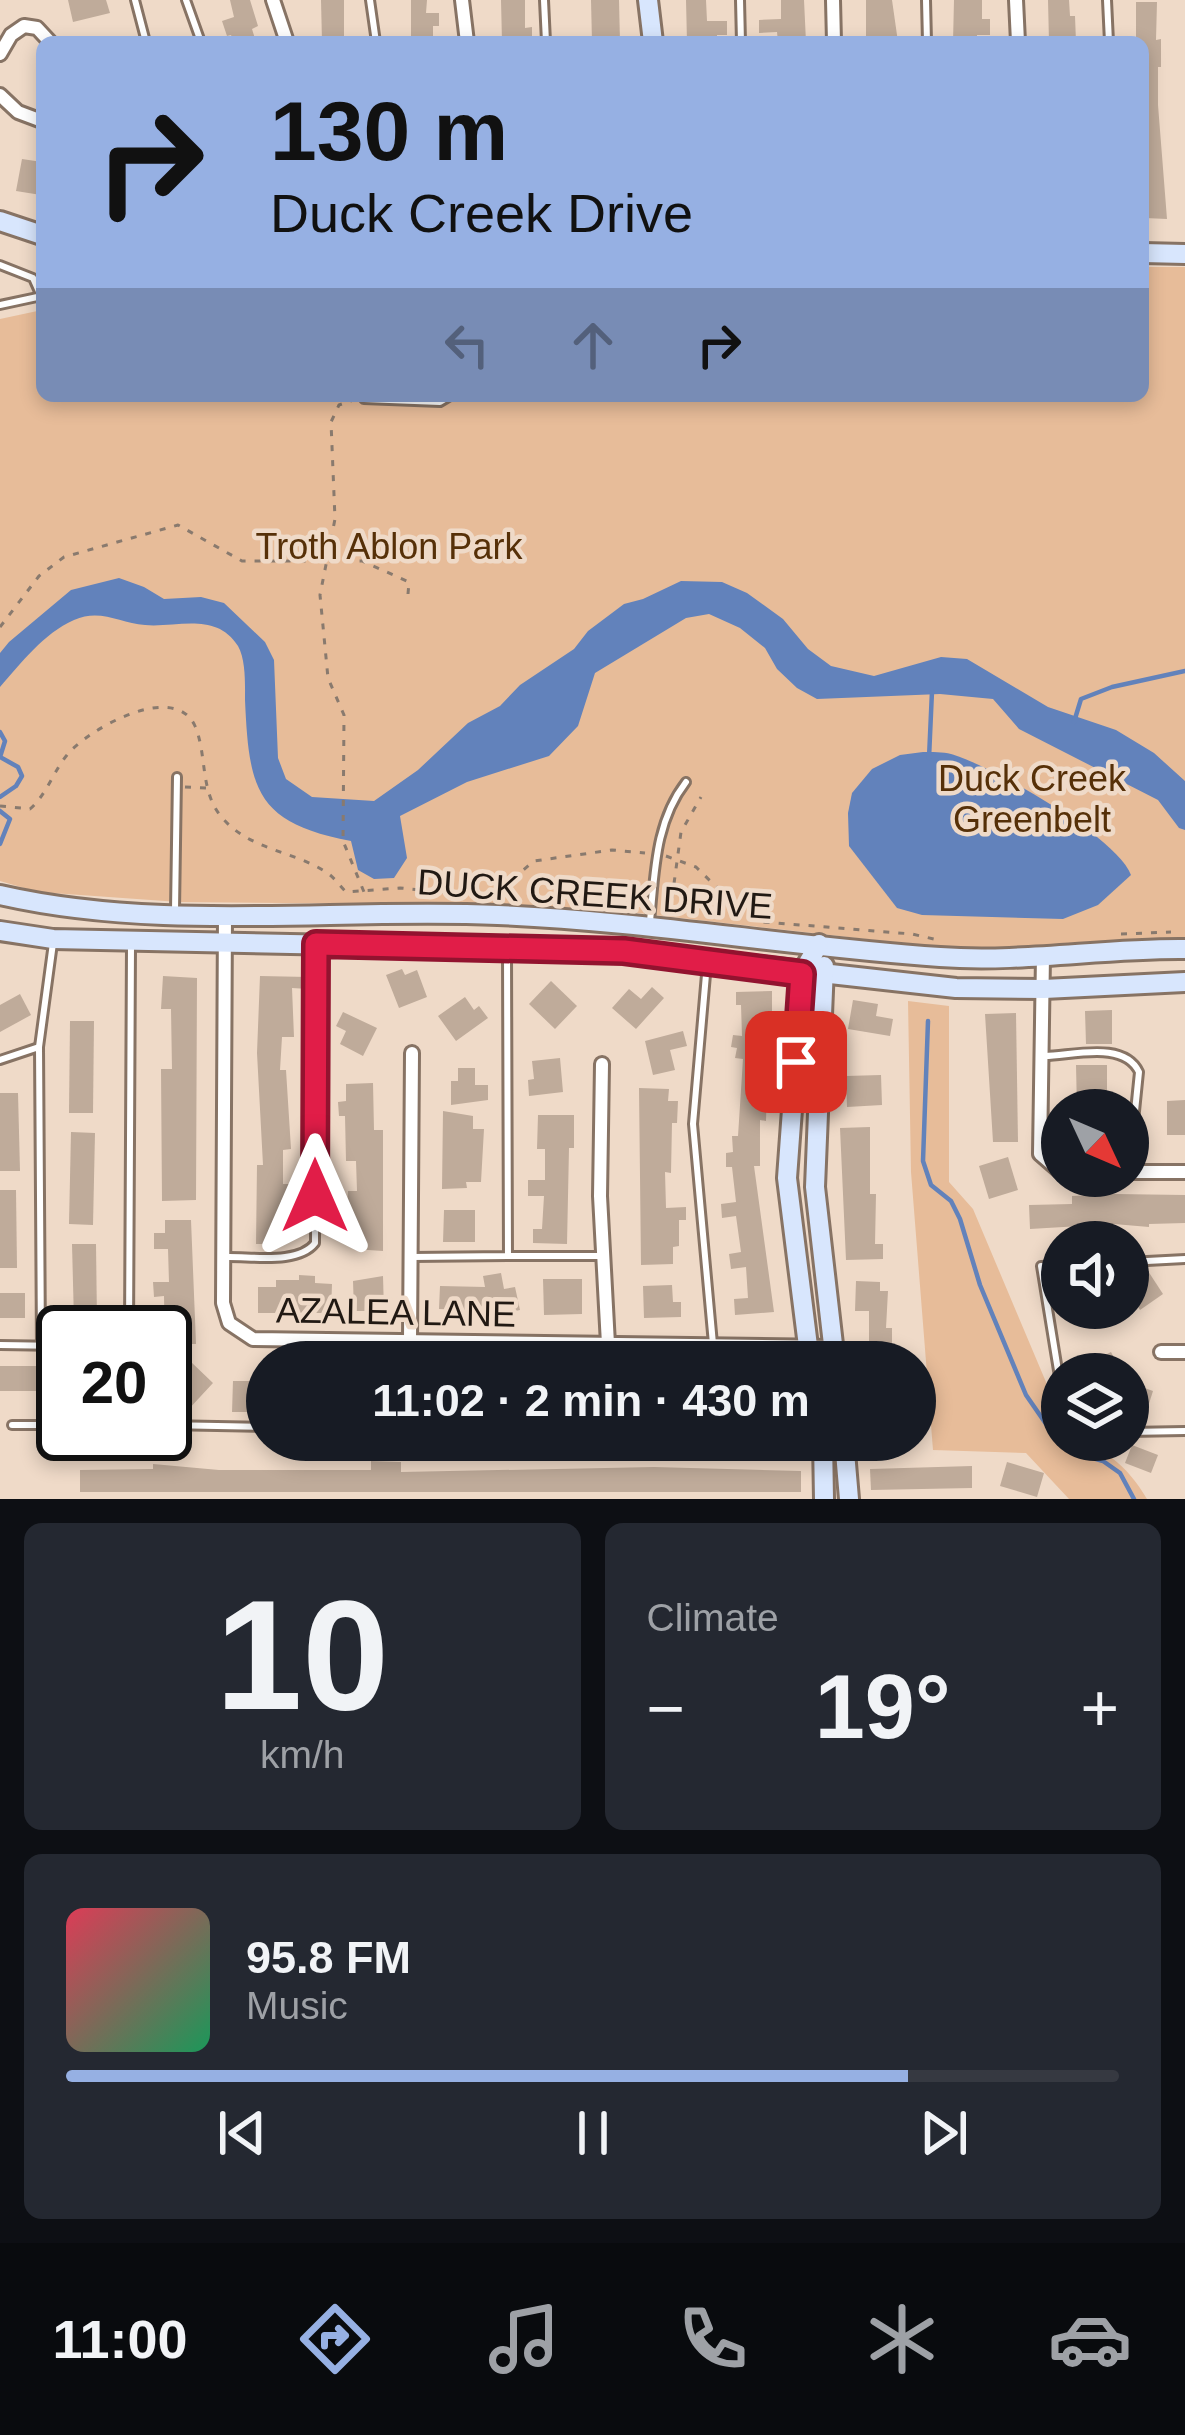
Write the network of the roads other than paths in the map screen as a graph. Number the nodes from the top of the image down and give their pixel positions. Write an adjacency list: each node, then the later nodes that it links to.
1 (134, 0): 14 (lane)
2 (186, 0): 15 (lane)
3 (273, 0): 16 (street)
4 (370, 0): 17 (lane)
5 (462, 0): 18 (street)
6 (544, 0): 19 (lane)
7 (648, 0): 20 (main road)
8 (740, 0): 21 (lane)
9 (833, 0): 22 (street)
10 (926, 0): 23 (lane)
11 (1016, 0): 24 (street)
12 (1107, 0): 25 (lane)
13 (44, 36): 26 (street)
14 (144, 36)
15 (199, 36)
16 (285, 36)
17 (375, 36)
18 (466, 36)
19 (546, 36)
20 (651, 36)
21 (741, 36)
22 (834, 36)
23 (927, 36)
24 (1018, 36)
25 (1109, 36)
26 (0, 54)
27 (0, 95): 28 (street)
28 (36, 119)
29 (0, 221): 30 (main road)
30 (36, 233)
31 (1149, 254): 32 (main road)
32 (1185, 254)
33 (0, 265): 34 (lane)
34 (36, 284)
35 (36, 297): 36 (lane)
36 (0, 305)
37 (177, 782): 40 (lane)
38 (686, 782): 42 (lane)
39 (0, 896): 40 (main road, DUCK CREEK DRIVE)
40 (175, 914): 41 (main road, DUCK CREEK DRIVE)
41 (225, 914): 42 (main road, DUCK CREEK DRIVE); 47 (street, AZALEA LANE)
42 (650, 925): 49 (main road, DUCK CREEK DRIVE)
43 (0, 931): 44 (main road, DUCK CREEK DRIVE)
44 (53, 939): 45 (main road, DUCK CREEK DRIVE); 57 (lane)
45 (131, 940): 47 (main road, DUCK CREEK DRIVE); 73 (lane)
46 (1183, 941): 51 (main road, DUCK CREEK DRIVE)
47 (225, 944): 48 (main road, DUCK CREEK DRIVE); 68 (street, AZALEA LANE)
48 (316, 944): 50 (main road, DUCK CREEK DRIVE); 68 (lane)
49 (819, 944): 51 (main road, DUCK CREEK DRIVE); 53 (main road); 54 (main road)
50 (507, 947): 52 (main road, DUCK CREEK DRIVE); 66 (lane)
51 (1042, 956): 56 (street)
52 (707, 960): 53 (main road, DUCK CREEK DRIVE); 76 (lane)
53 (802, 974): 54 (main road, DUCK CREEK DRIVE); 77 (main road)
54 (826, 975): 56 (main road, DUCK CREEK DRIVE); 78 (main road)
55 (1185, 982): 56 (main road, DUCK CREEK DRIVE)
56 (1044, 989): 59 (street)
57 (39, 1047): 60 (lane); 72 (lane)
58 (412, 1052): 69 (street)
59 (1041, 1056): 62 (lane); 63 (street)
60 (0, 1060)
61 (602, 1064): 67 (street)
62 (1137, 1089)
63 (1041, 1155)
64 (1149, 1172): 65 (street)
65 (1185, 1172)
66 (508, 1256): 67 (lane); 69 (lane)
67 (603, 1256): 75 (street)
68 (225, 1257): 74 (street, AZALEA LANE)
69 (412, 1257): 74 (street)
70 (1185, 1259): 71 (lane)
71 (1149, 1261)
72 (41, 1305)
73 (129, 1305)
74 (410, 1341)
75 (608, 1341)
76 (712, 1341)
77 (807, 1341)
78 (833, 1341)
79 (0, 1345): 80 (lane)
80 (36, 1346)
81 (1161, 1352): 82 (street)
82 (1185, 1352)
83 (12, 1425): 84 (lane)
84 (36, 1425)
85 (192, 1426): 86 (lane)
86 (246, 1427)
87 (1185, 1431): 88 (lane)
88 (1149, 1432)
89 (823, 1461): 91 (main road)
90 (846, 1461): 92 (main road)
91 (824, 1499)
92 (849, 1499)

